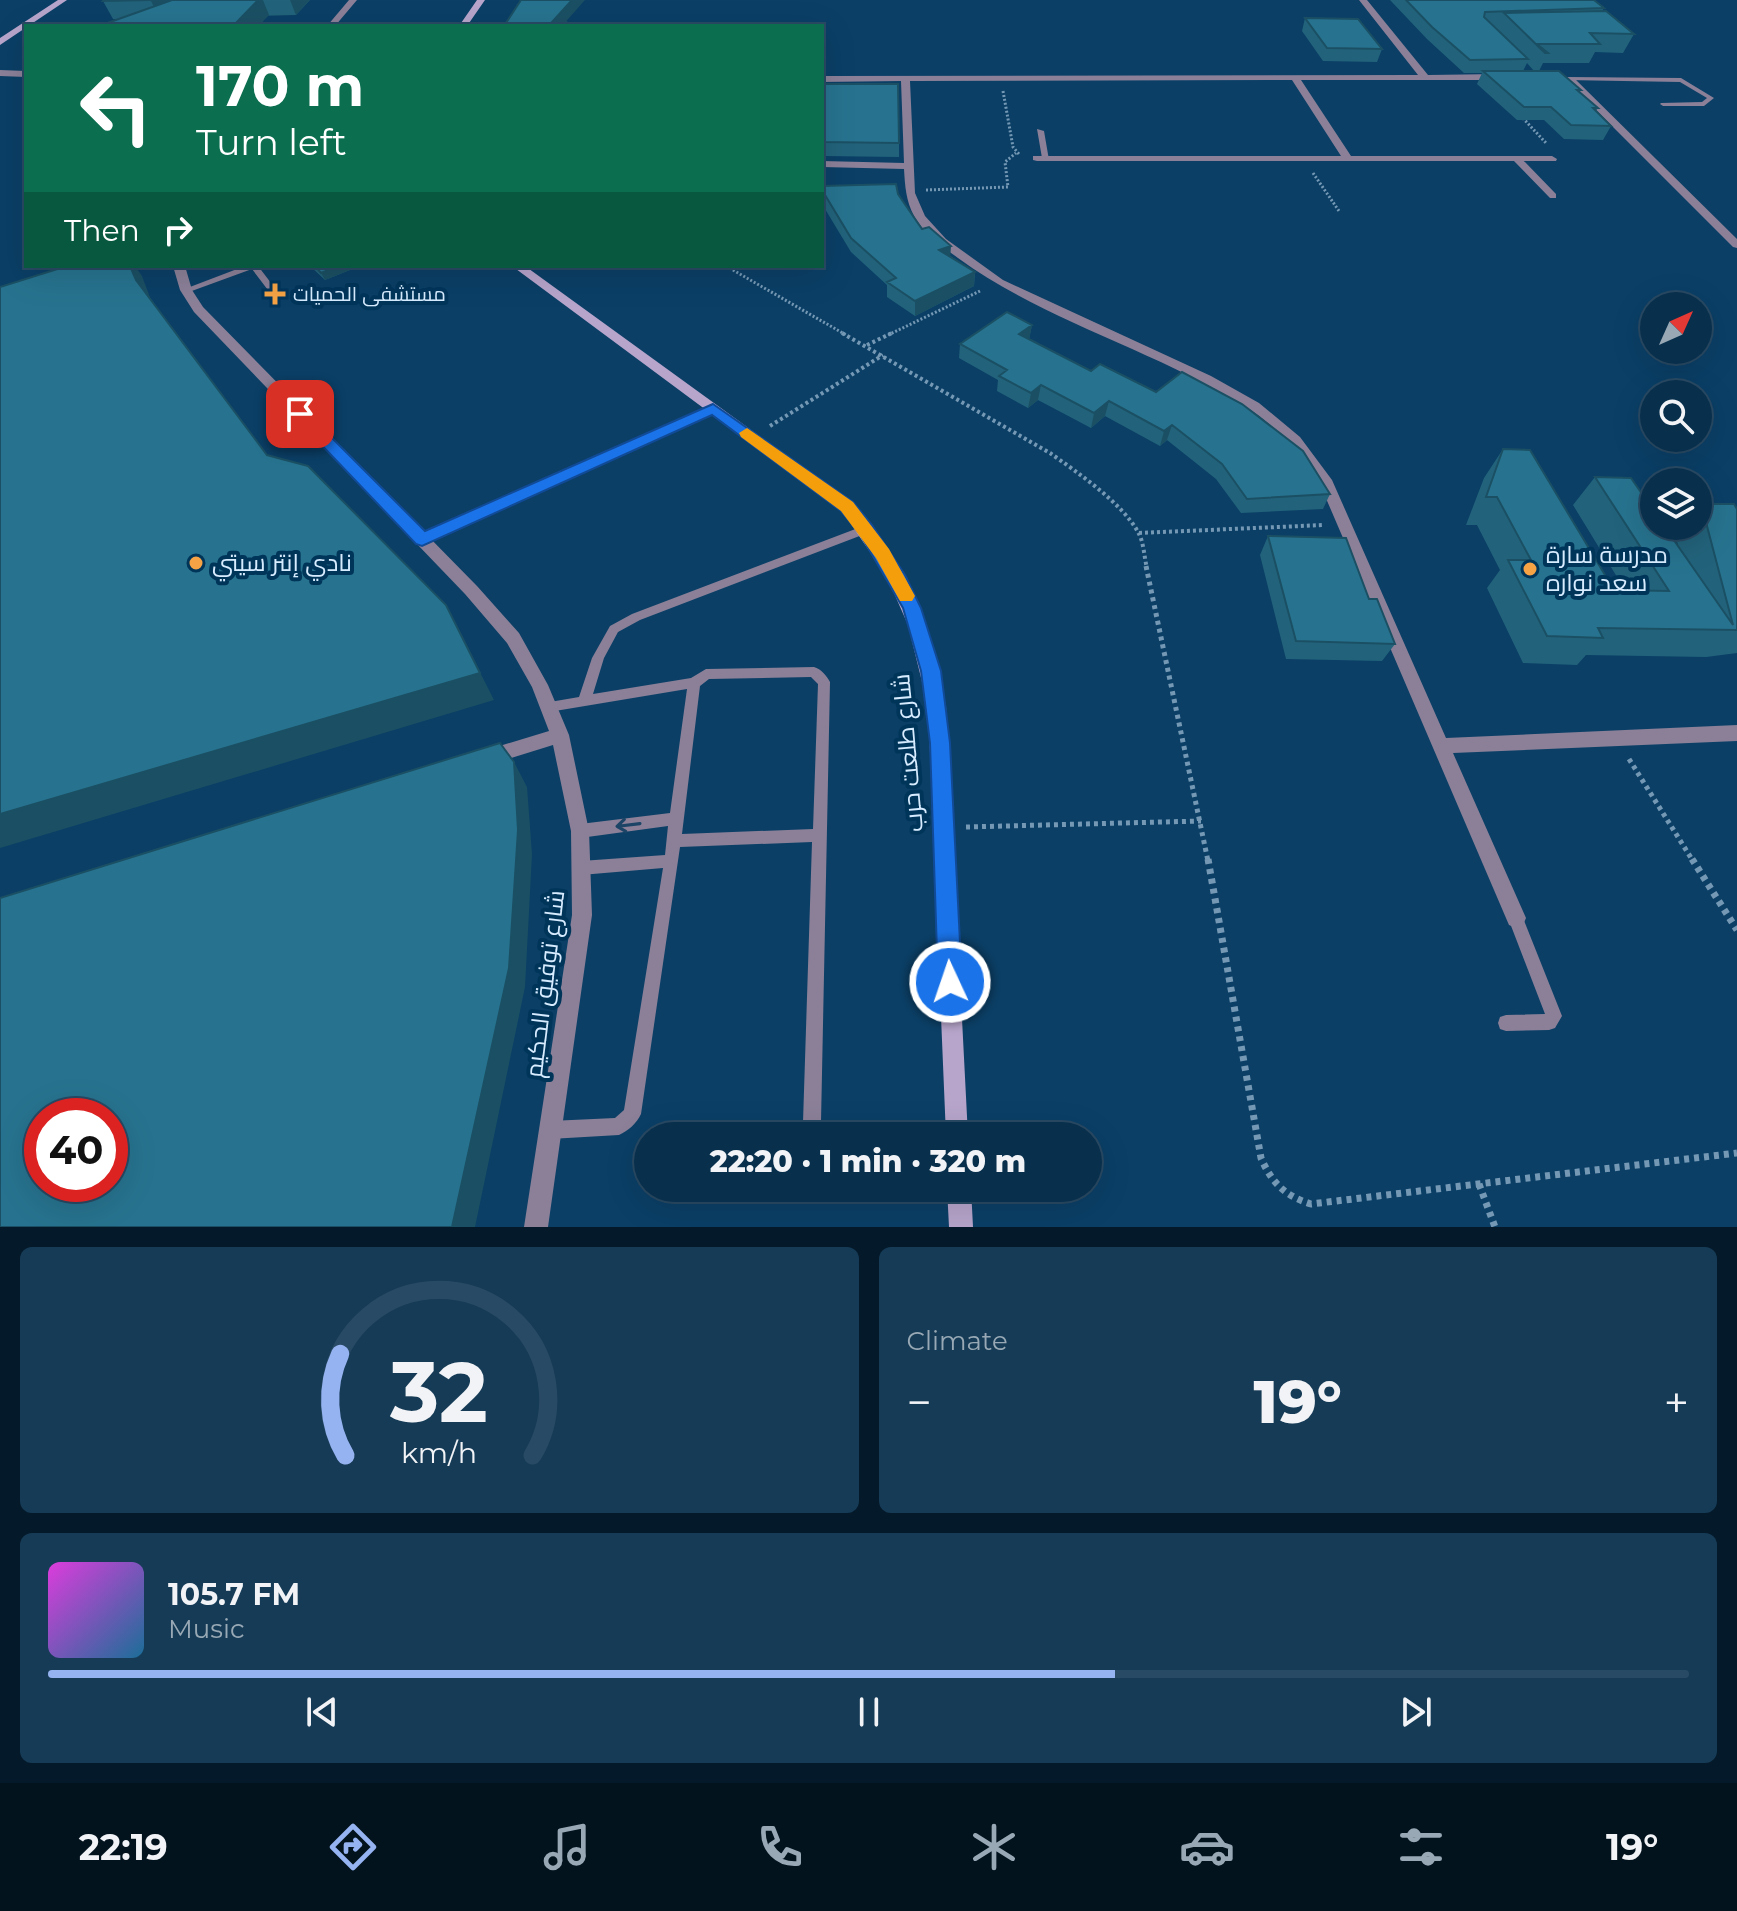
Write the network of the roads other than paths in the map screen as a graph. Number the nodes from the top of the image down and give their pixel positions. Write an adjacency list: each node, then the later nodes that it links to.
1 (63, 0): 5 (street)
2 (353, 0): 6 (street)
3 (481, 0): 7 (street)
4 (1363, 0): 12 (street)
5 (26, 24)
6 (333, 24)
7 (464, 24)
8 (24, 26): 9 (street)
9 (2, 40)
10 (0, 73): 11 (street)
11 (24, 74)
12 (1425, 77): 13 (street); 15 (street)
13 (1508, 77)
14 (1533, 77): 18 (street)
15 (1295, 78): 17 (street); 22 (street)
16 (824, 79): 17 (street)
17 (905, 79): 26 (street)
18 (1568, 79): 19 (lane); 28 (street)
19 (1663, 104)
20 (1040, 131): 21 (lane)
21 (1041, 158): 22 (street)
22 (1348, 159): 23 (street)
23 (1517, 159): 24 (street); 27 (lane)
24 (1552, 159)
25 (824, 164): 26 (street)
26 (907, 166): 43 (street)
27 (1553, 196)
28 (1737, 245)
29 (184, 268): 33 (street, شارع توفيق الحكيم)
30 (248, 268): 33 (lane)
31 (256, 268): 34 (lane)
32 (521, 268): 35 (street, شارع طلعت حرب)
33 (186, 290): 37 (street, شارع توفيق الحكيم)
34 (277, 296)
35 (713, 409): 36 (street, شارع طلعت حرب); 37 (lane)
36 (866, 529): 39 (lane); 54 (street, شارع طلعت حرب)
37 (422, 540): 40 (street, شارع توفيق الحكيم)
38 (694, 683): 39 (lane); 45 (lane); 47 (lane)
39 (584, 701): 40 (lane)
40 (549, 707): 42 (street, شارع توفيق الحكيم)
41 (1737, 733): 43 (street)
42 (560, 735): 44 (street); 46 (street, شارع توفيق الحكيم)
43 (1441, 746): 51 (street)
44 (469, 764)
45 (676, 819): 46 (lane, one-way to 46); 48 (lane)
46 (580, 831): 50 (street, شارع توفيق الحكيم)
47 (820, 835): 48 (lane); 53 (lane)
48 (673, 841): 49 (lane)
49 (671, 861): 50 (lane); 55 (lane)
50 (581, 868): 55 (street, شارع توفيق الحكيم)
51 (1516, 918): 52 (lane)
52 (1506, 1023)
53 (812, 1122)
54 (956, 1122)
55 (550, 1130): 57 (street, شارع توفيق الحكيم)
56 (960, 1202): 58 (street)
57 (536, 1227)
58 (961, 1227)

